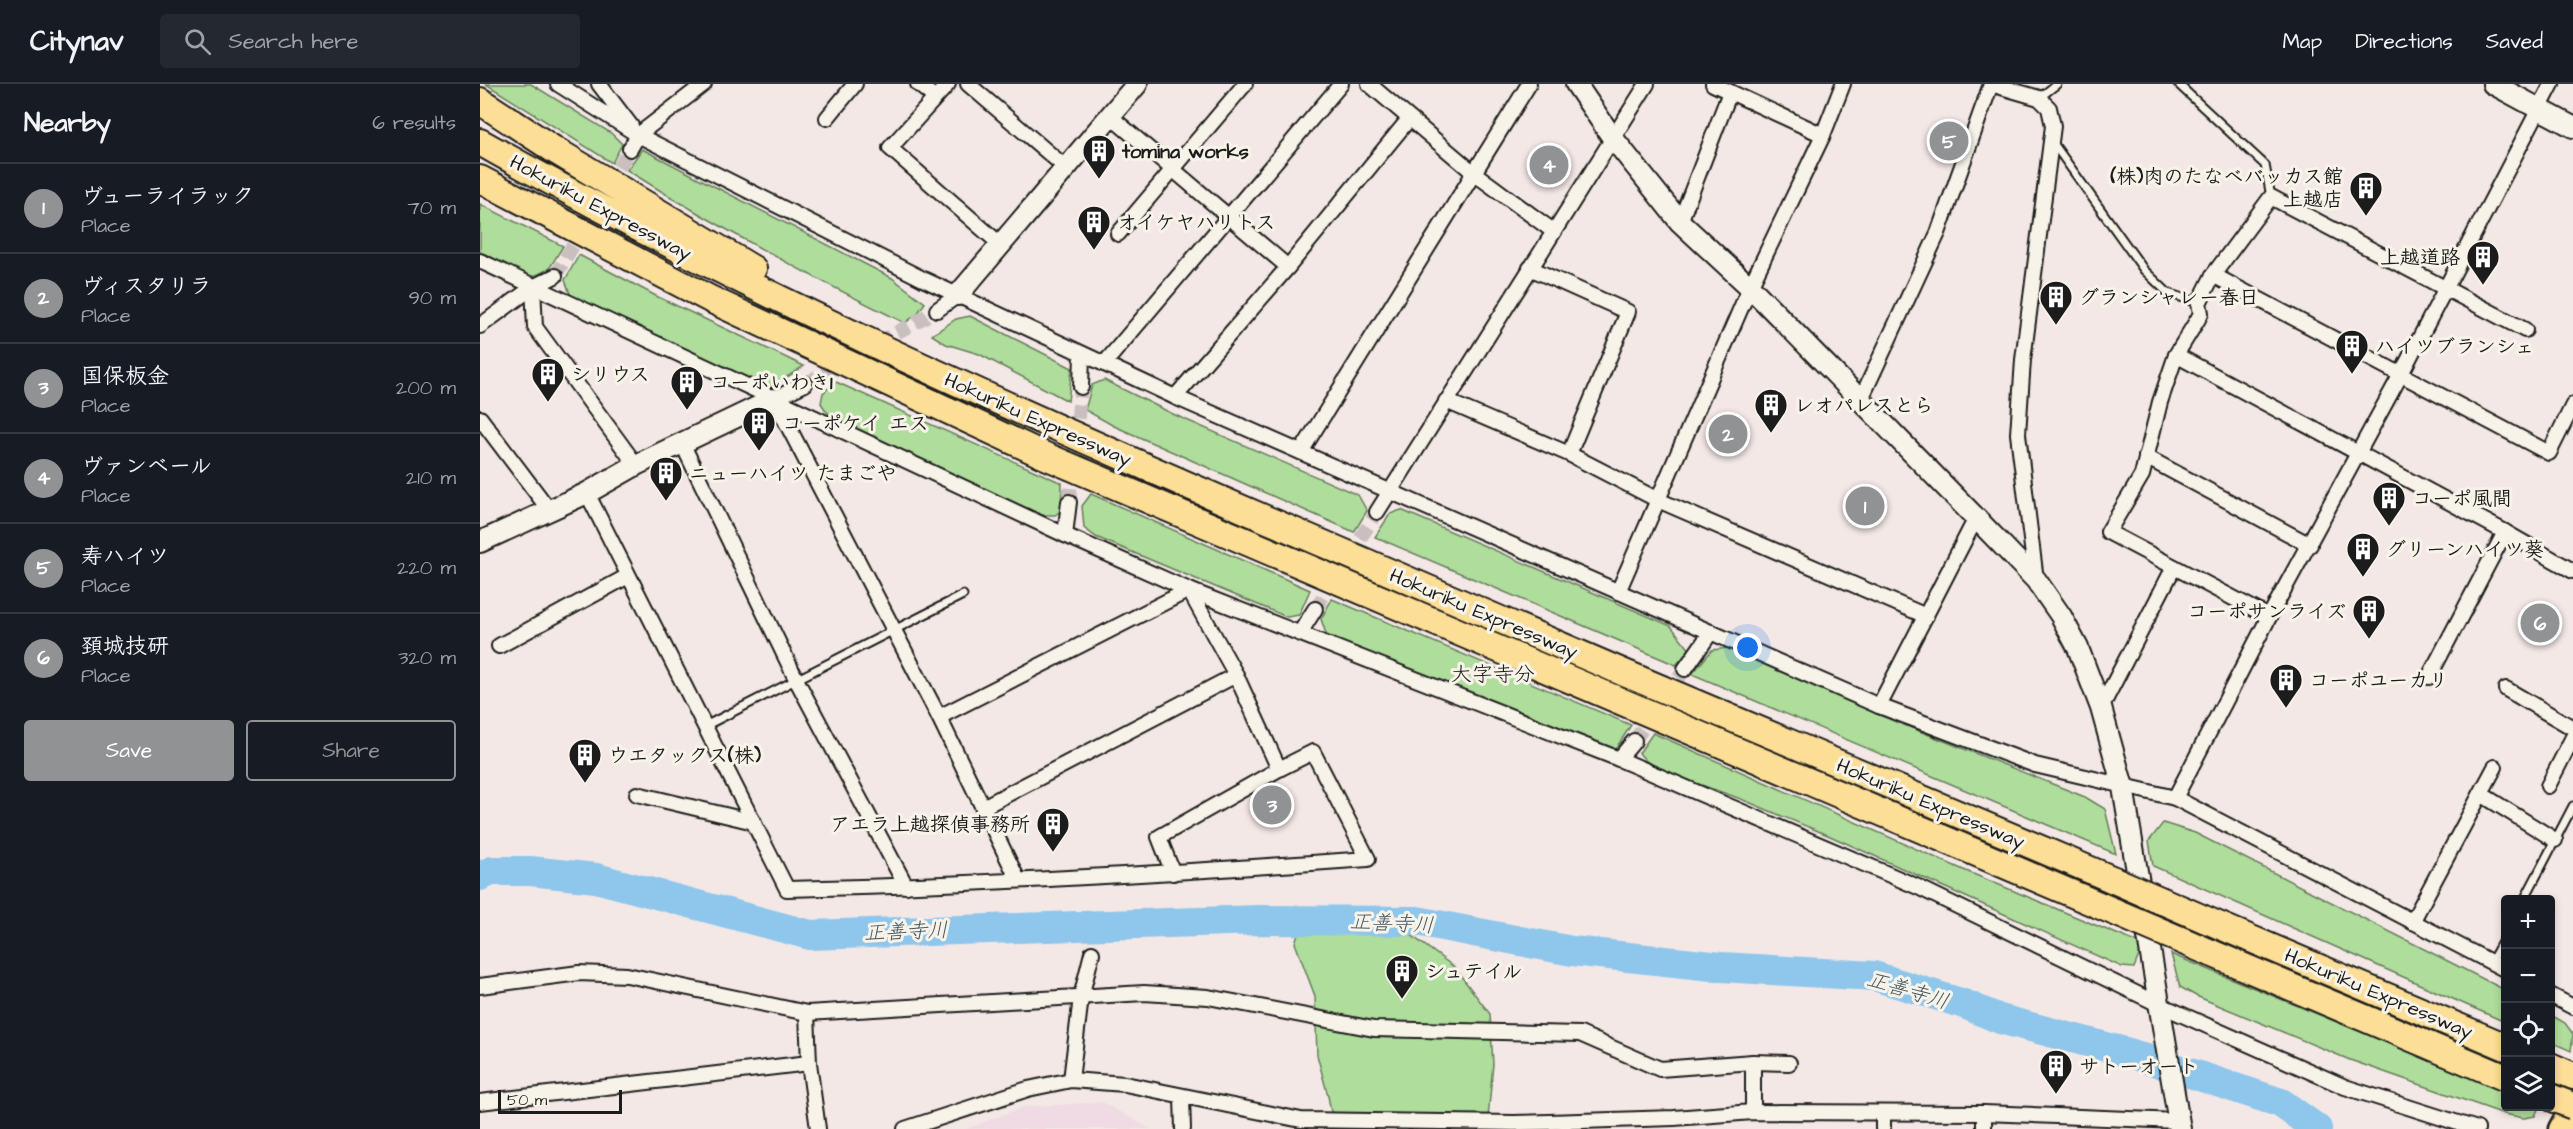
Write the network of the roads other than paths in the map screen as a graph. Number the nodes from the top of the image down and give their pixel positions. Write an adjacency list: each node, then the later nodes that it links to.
1 (558, 84): 31 (street)
2 (599, 84): 31 (street)
3 (704, 84): 31 (street)
4 (855, 84): 28 (street)
5 (918, 84): 23 (street)
6 (948, 84): 23 (street)
7 (968, 84): 37 (street)
8 (1137, 84): 27 (street)
9 (1245, 84): 38 (street)
10 (1341, 84): 44 (street)
11 (1369, 84): 29 (street)
12 (1529, 84): 39 (street)
13 (1576, 84): 33 (street)
14 (1647, 84): 33 (street)
15 (1713, 84): 22 (street)
16 (1843, 84): 32 (street)
17 (1991, 84): 24 (street); 70 (street)
18 (2057, 84): 24 (lane)
19 (2178, 84): 42 (lane)
20 (2493, 84): 26 (street)
21 (2552, 84): 26 (street)
22 (1730, 92): 32 (street); 45 (street)
23 (934, 98): 48 (street)
24 (2039, 98): 34 (street)
25 (480, 101): 74 (highway)
26 (2539, 109): 30 (street); 56 (street)
27 (1110, 116): 37 (street); 38 (street)
28 (827, 118)
29 (1409, 119): 39 (street); 50 (street)
30 (2573, 127)
31 (638, 135): 36 (street); 57 (street)
32 (1823, 135): 55 (street)
33 (1612, 137): 45 (street); 46 (street)
34 (2051, 141): 58 (lane); 95 (street)
35 (480, 142): 74 (highway, Hokuriku Expressway)
36 (630, 149)
37 (1065, 167): 48 (street)
38 (1173, 170): 44 (street); 47 (street)
39 (1474, 173): 46 (street); 76 (street)
40 (480, 179): 43 (highway, Hokuriku Expressway)
41 (480, 184): 43 (highway)
42 (2271, 196): 52 (street); 56 (street)
43 (551, 217): 150 (highway, Hokuriku Expressway, bridge)
44 (1228, 217): 50 (street); 64 (street)
45 (1680, 222): 55 (street)
46 (1553, 231): 51 (street)
47 (1118, 234)
48 (1001, 244): 57 (street)
49 (480, 261): 54 (street)
50 (1288, 267): 68 (street)
51 (1530, 268): 71 (street); 77 (street)
52 (2213, 275): 58 (street); 65 (street)
53 (555, 276): 54 (street)
54 (533, 287): 60 (street); 69 (street); 80 (street)
55 (1750, 287): 70 (street); 83 (street)
56 (2447, 288): 61 (street); 65 (street)
57 (958, 295): 59 (street); 62 (street)
58 (2199, 303): 63 (street)
59 (937, 310)
60 (480, 326)
61 (2525, 330)
62 (1082, 354): 64 (street); 67 (street)
63 (2176, 355): 78 (street); 79 (street)
64 (1104, 364): 68 (street)
65 (2400, 376): 72 (street); 78 (street)
66 (804, 384): 69 (street)
67 (1081, 387)
68 (1175, 397): 76 (street)
69 (774, 399): 75 (street); 89 (street); 102 (street)
70 (1861, 399): 87 (street)
71 (1446, 401): 77 (street); 81 (street)
72 (2573, 405)
73 (480, 418): 85 (street)
74 (1055, 428): 145 (highway, Hokuriku Expressway, bridge)
75 (682, 443): 80 (street); 109 (street)
76 (1301, 452): 81 (street)
77 (1569, 454): 83 (street)
78 (2358, 454): 88 (street); 91 (street)
79 (2146, 458): 91 (street); 92 (street)
80 (636, 465): 82 (street)
81 (1389, 491): 86 (street); 97 (street)
82 (587, 493): 85 (street); 94 (street)
83 (1658, 500): 97 (street); 100 (street)
84 (1069, 502): 89 (street)
85 (550, 510): 90 (street)
86 (1377, 512)
87 (1976, 518): 95 (street); 100 (street)
88 (2505, 532): 93 (street); 108 (street)
89 (1065, 535): 96 (street)
90 (480, 542)
91 (2310, 545): 101 (street)
92 (2174, 567): 101 (street); 112 (street)
93 (2573, 572)
94 (628, 576): 105 (street); 114 (street)
95 (2036, 580): 112 (street)
96 (1189, 590): 104 (street); 107 (street); 113 (street)
97 (1618, 591): 103 (street)
98 (963, 595): 102 (lane)
99 (1315, 609): 104 (street)
100 (1926, 616): 111 (street)
101 (2269, 616): 125 (street)
102 (892, 631): 109 (lane); 113 (street)
103 (1711, 632): 106 (street); 111 (street)
104 (1300, 633): 118 (street)
105 (499, 646)
106 (1685, 669)
107 (1236, 675): 120 (street); 127 (street)
108 (2429, 677)
109 (797, 681): 114 (lane); 132 (street)
110 (2506, 689): 115 (street)
111 (1879, 706): 122 (street)
112 (2101, 708): 122 (street)
113 (939, 717): 127 (street)
114 (705, 726): 128 (street)
115 (2573, 728)
116 (2573, 737): 121 (street)
117 (1634, 741): 118 (street)
118 (1619, 759): 142 (street)
119 (2495, 767): 124 (street)
120 (1279, 769): 130 (street); 130 (street)
121 (2548, 786)
122 (2123, 787): 125 (street); 142 (street)
123 (637, 794): 128 (street)
124 (2481, 794): 129 (street); 134 (street)
125 (2175, 798): 134 (street)
126 (2573, 806): 129 (lane)
127 (984, 807): 131 (street)
128 (754, 822): 132 (street)
129 (2555, 840): 133 (lane)
130 (1173, 873): 131 (street)
131 (1018, 880): 132 (street)
132 (906, 886)
133 (2527, 895)
134 (2412, 922): 137 (street)
135 (2501, 943): 137 (lane)
136 (1092, 953): 140 (street)
137 (2491, 962): 138 (street)
138 (2501, 968)
139 (480, 986): 144 (street)
140 (1081, 997): 144 (street); 146 (street); 152 (street)
141 (2555, 997): 143 (street)
142 (2158, 1004): 160 (street); 166 (street)
143 (2573, 1007)
144 (807, 1013): 147 (street)
145 (2501, 1045)
146 (1753, 1062): 148 (street); 157 (street)
147 (809, 1063): 155 (street); 161 (street)
148 (1789, 1063)
149 (2555, 1068): 151 (highway)
150 (2501, 1076)
151 (2573, 1076)
152 (1071, 1080): 153 (street); 162 (street)
153 (1182, 1097): 157 (street); 163 (street)
154 (2555, 1099): 156 (highway, bridge)
155 (480, 1102)
156 (2573, 1106): 167 (main road)
157 (1753, 1112): 158 (street)
158 (1882, 1113): 159 (street); 164 (street)
159 (1984, 1113): 160 (street); 165 (street)
160 (2179, 1125)
161 (818, 1129)
162 (906, 1129)
163 (1183, 1129)
164 (1883, 1129)
165 (1984, 1129)
166 (2477, 1129)
167 (2560, 1129)

